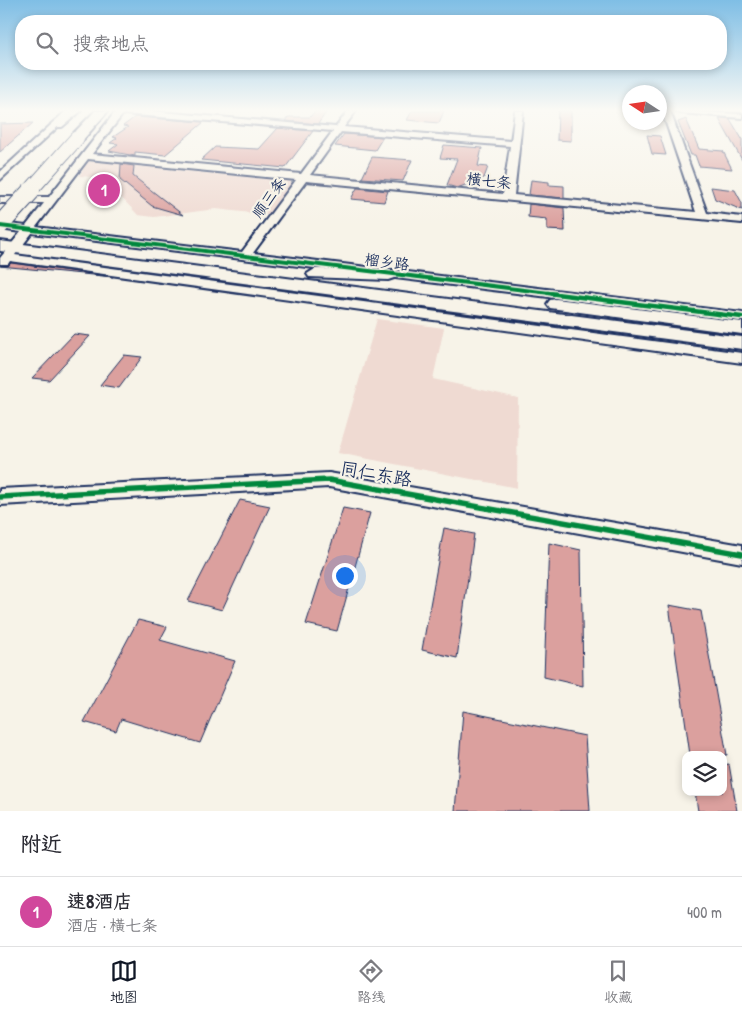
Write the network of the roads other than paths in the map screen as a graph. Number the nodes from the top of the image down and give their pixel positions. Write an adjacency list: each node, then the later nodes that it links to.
1 (42, 149): 9 (street)
2 (51, 149): 14 (highway)
3 (55, 149): 17 (highway, bridge)
4 (90, 149): 8 (street)
5 (324, 149): 10 (street, 顺三条)
6 (514, 149): 11 (street)
7 (679, 149): 15 (street)
8 (84, 156): 10 (street, 横七条); 13 (street)
9 (0, 177)
10 (302, 178): 11 (street, 横七条); 20 (street, 顺三条)
11 (508, 198): 15 (street, 横七条)
12 (0, 200): 13 (street)
13 (51, 200): 19 (street)
14 (0, 205)
15 (703, 216): 16 (street, 横七条)
16 (742, 220)
17 (0, 225): 19 (street)
18 (0, 235): 19 (main road)
19 (12, 247): 20 (street, 榴乡路); 21 (main road, 榴乡路); 27 (main road, 榴乡路); 28 (street)
20 (246, 255): 22 (street, 榴乡路)
21 (315, 274): 22 (main road); 25 (main road, 榴乡路)
22 (388, 275): 23 (street, 榴乡路)
23 (628, 303): 24 (street, 榴乡路); 25 (main road)
24 (742, 317)
25 (708, 323): 26 (main road, 榴乡路)
26 (742, 328)
27 (742, 343)
28 (742, 358)
29 (0, 497): 30 (street, 同仁东路)
30 (742, 554)

